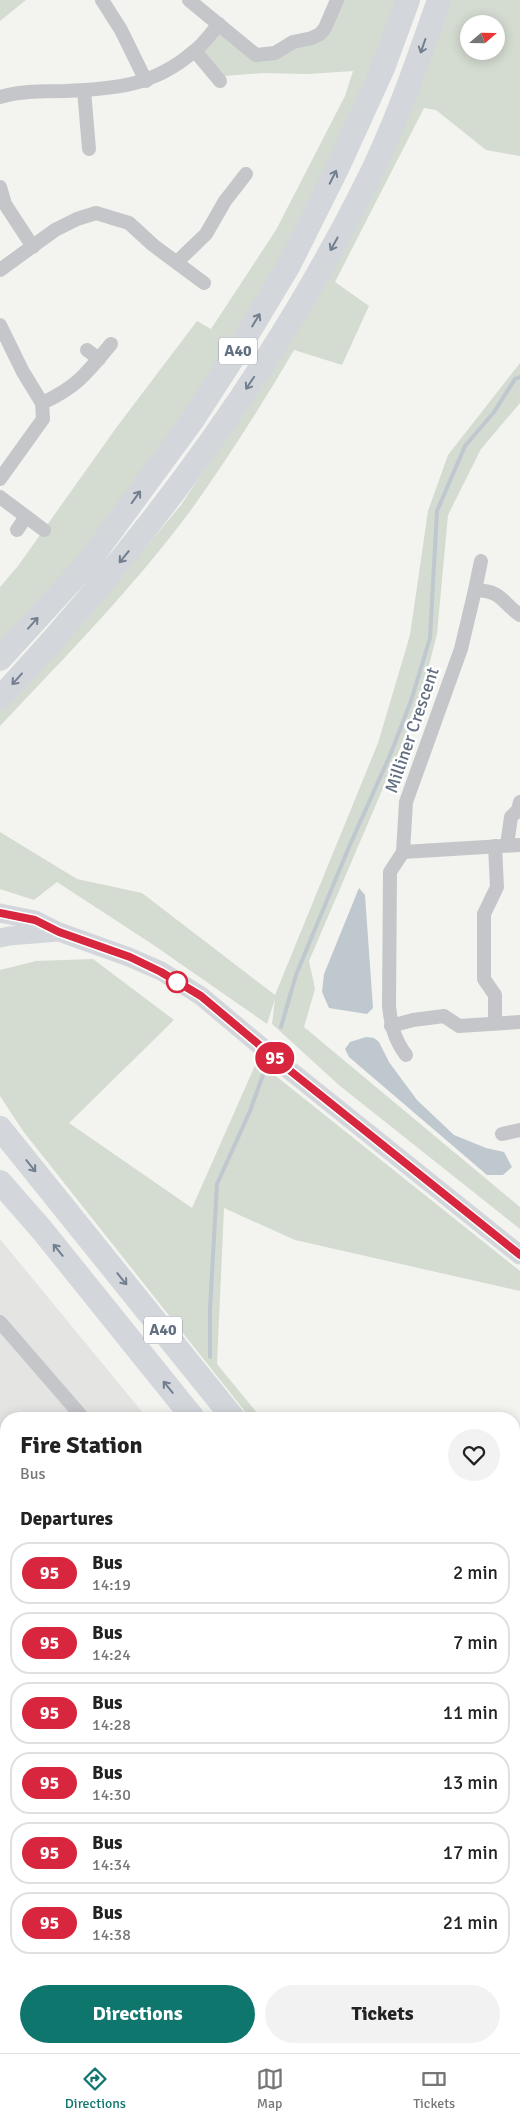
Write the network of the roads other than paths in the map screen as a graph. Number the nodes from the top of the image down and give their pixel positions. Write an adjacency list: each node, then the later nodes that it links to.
1 (102, 0): 8 (street)
2 (189, 0): 6 (street)
3 (336, 0): 6 (street)
4 (408, 0): 34 (highway, A40, one-way to 4)
5 (439, 0): 35 (highway, A40, one-way to 35)
6 (219, 24): 7 (street)
7 (195, 51): 8 (street); 9 (street)
8 (146, 81): 10 (street)
9 (219, 83)
10 (84, 90): 11 (street); 12 (street)
11 (0, 97)
12 (90, 149)
13 (238, 178): 17 (street)
14 (0, 187): 15 (street)
15 (2, 205): 16 (street)
16 (33, 247): 17 (street); 18 (street)
17 (177, 262): 19 (street)
18 (0, 270)
19 (204, 283)
20 (0, 325): 23 (street)
21 (111, 344): 24 (street)
22 (87, 350): 24 (street)
23 (6, 352): 25 (street)
24 (99, 359): 25 (street)
25 (42, 403): 26 (street)
26 (0, 479)
27 (0, 497): 28 (street)
28 (26, 518): 29 (street); 30 (street)
29 (17, 530)
30 (44, 530)
31 (481, 561): 32 (street, Milliner Crescent)
32 (475, 590): 33 (street); 38 (street, Milliner Crescent)
33 (520, 615)
34 (0, 659)
35 (0, 698)
36 (520, 802): 37 (street)
37 (507, 845): 38 (street); 43 (street)
38 (403, 852): 44 (street, Milliner Crescent)
39 (0, 913): 40 (main road)
40 (59, 932): 41 (main road); 50 (main road)
41 (0, 938)
42 (520, 1022): 43 (street)
43 (495, 1023): 44 (street)
44 (391, 1026): 45 (street, Milliner Crescent)
45 (406, 1055)
46 (0, 1128): 54 (highway, A40, one-way to 54)
47 (520, 1130): 48 (street)
48 (502, 1134)
49 (0, 1182): 53 (highway, A40, one-way to 49)
50 (520, 1255)
51 (0, 1322): 52 (street)
52 (78, 1412)
53 (188, 1412)
54 (228, 1412)

